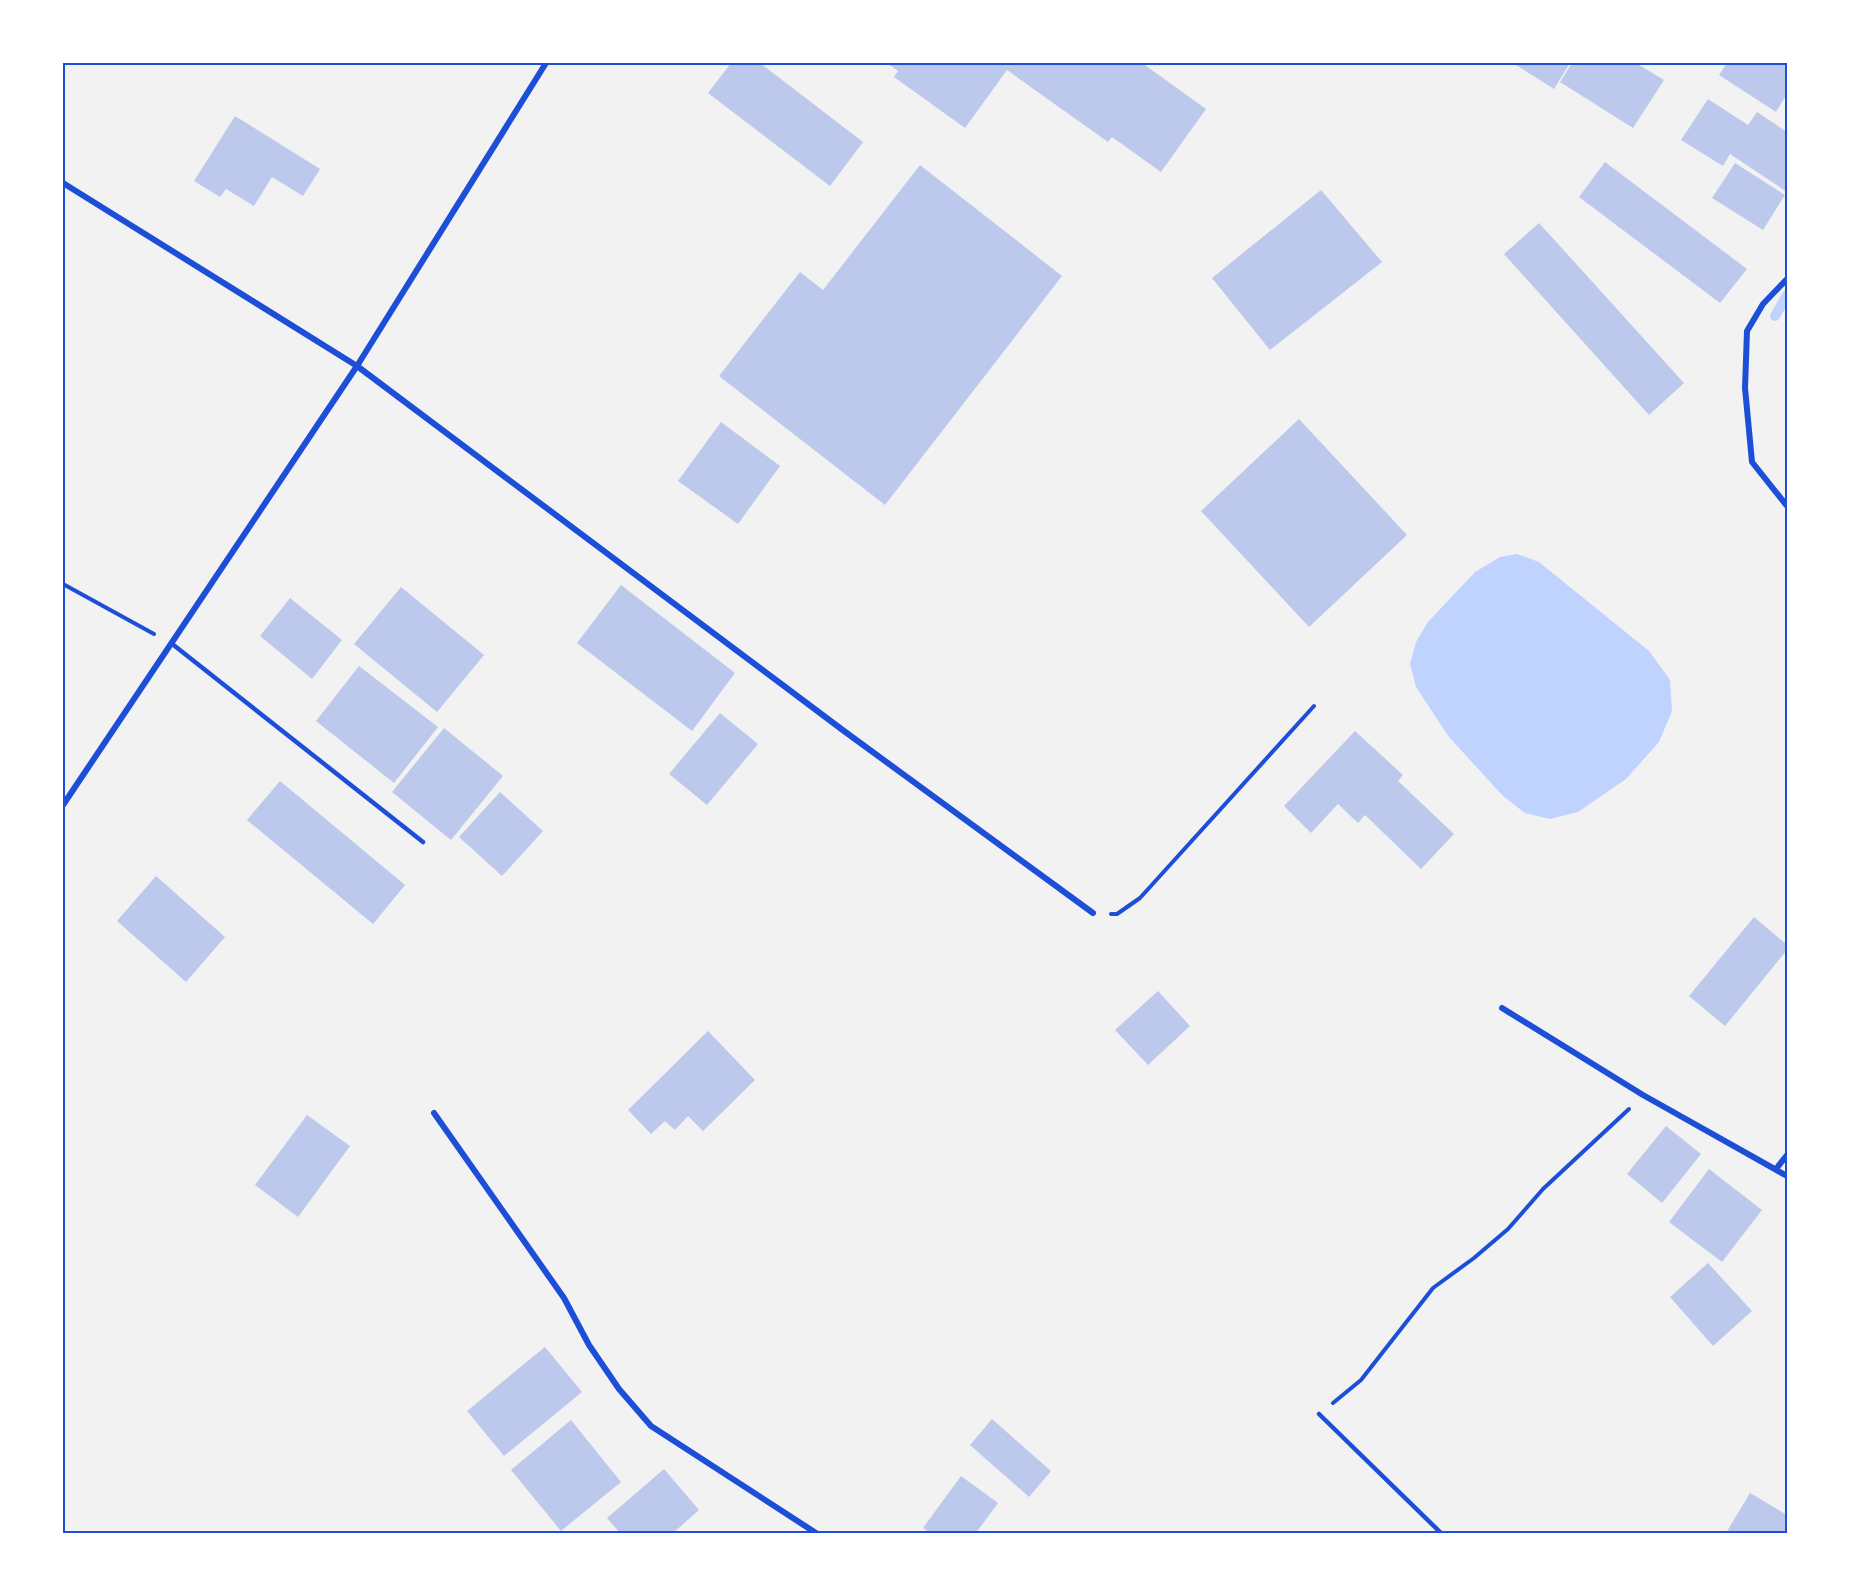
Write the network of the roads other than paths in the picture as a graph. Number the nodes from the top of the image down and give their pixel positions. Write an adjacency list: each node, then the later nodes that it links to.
1 (546, 63): 4 (street)
2 (63, 183): 4 (street)
3 (1787, 279): 5 (street)
4 (357, 366): 6 (street); 9 (street)
5 (1787, 507)
6 (171, 644): 7 (street); 8 (lane)
7 (63, 805)
8 (423, 842)
9 (1093, 913)
10 (1502, 1008): 13 (street)
11 (434, 1113): 16 (street)
12 (1787, 1155): 13 (street)
13 (1776, 1169): 14 (street)
14 (1787, 1176)
15 (1319, 1414): 17 (lane)
16 (816, 1533)
17 (1441, 1533)

